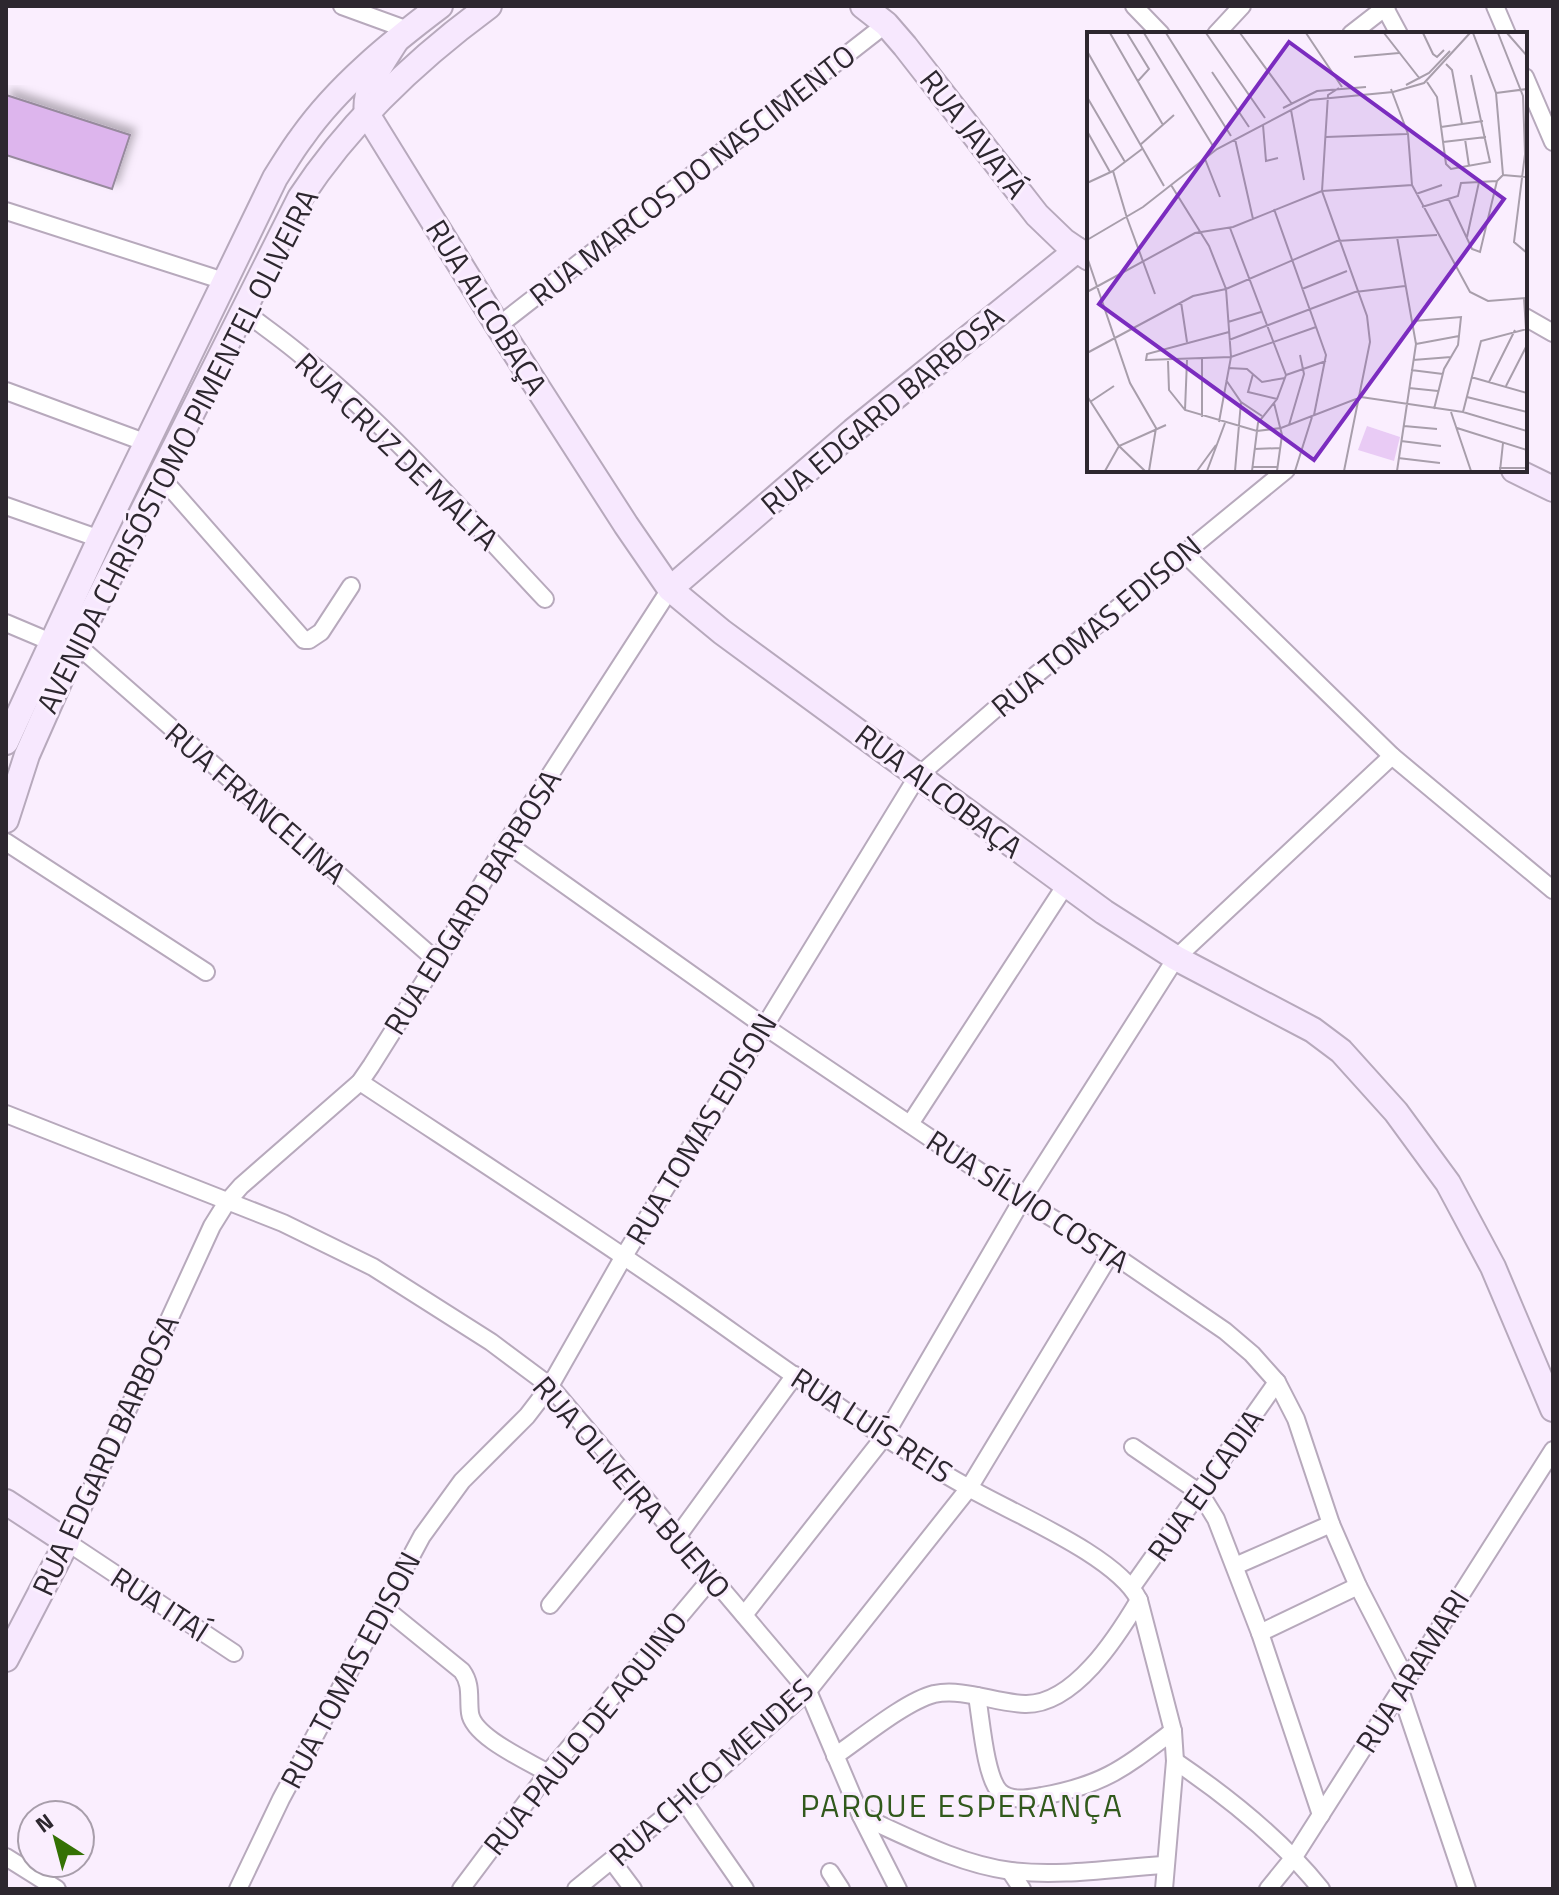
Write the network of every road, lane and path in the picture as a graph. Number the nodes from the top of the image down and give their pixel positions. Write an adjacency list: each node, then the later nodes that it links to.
1 (342, 6): 15 (street)
2 (440, 6): 15 (main road, AVENIDA CHRISÓSTOMO PIMENTEL OLIVEIRA)
3 (489, 6): 17 (main road, AVENIDA CHRISÓSTOMO PIMENTEL OLIVEIRA)
4 (863, 6): 9 (main road, RUA JAVATÁ)
5 (1134, 6): 10 (street)
6 (1242, 6): 11 (street)
7 (1495, 6): 14 (street)
8 (1386, 7): 12 (street); 13 (street)
9 (886, 24): 20 (main road, RUA JAVATÁ); 24 (street, RUA MARCOS DO NASCIMENTO)
10 (1159, 32)
11 (1218, 32)
12 (1354, 32)
13 (1398, 32)
14 (1506, 32)
15 (402, 36): 17 (main road); 21 (main road, AVENIDA CHRISÓSTOMO PIMENTEL OLIVEIRA)
16 (1527, 82): 18 (street)
17 (367, 114): 22 (main road, AVENIDA CHRISÓSTOMO PIMENTEL OLIVEIRA); 24 (main road, RUA ALCOBAÇA)
18 (1553, 142)
19 (6, 211): 21 (street)
20 (1083, 254): 36 (main road, RUA EDGARD BARBOSA)
21 (224, 281): 27 (main road, AVENIDA CHRISÓSTOMO PIMENTEL OLIVEIRA)
22 (242, 310): 30 (main road, AVENIDA CHRISÓSTOMO PIMENTEL OLIVEIRA); 37 (street, RUA CRUZ DE MALTA)
23 (1527, 318): 25 (street)
24 (498, 326): 36 (main road, RUA ALCOBAÇA)
25 (1553, 333)
26 (6, 391): 27 (street)
27 (147, 443): 33 (main road, AVENIDA CHRISÓSTOMO PIMENTEL OLIVEIRA)
28 (1284, 472): 34 (street, RUA TOMAS EDISON)
29 (1518, 472): 31 (main road)
30 (160, 476): 35 (street); 40 (main road, AVENIDA CHRISÓSTOMO PIMENTEL OLIVEIRA)
31 (1553, 489)
32 (6, 506): 33 (street)
33 (100, 539): 39 (main road, AVENIDA CHRISÓSTOMO PIMENTEL OLIVEIRA)
34 (1184, 553): 42 (street); 43 (street, RUA TOMAS EDISON)
35 (351, 586)
36 (670, 589): 43 (main road, RUA ALCOBAÇA); 46 (street, RUA EDGARD BARBOSA)
37 (545, 599)
38 (6, 623): 39 (street)
39 (51, 642): 41 (main road, AVENIDA CHRISÓSTOMO PIMENTEL OLIVEIRA)
40 (76, 644): 44 (main road, AVENIDA CHRISÓSTOMO PIMENTEL OLIVEIRA); 50 (street, RUA FRANCELINA)
41 (6, 742)
42 (1392, 756): 48 (street); 49 (street)
43 (917, 777): 47 (main road, RUA ALCOBAÇA); 52 (street, RUA TOMAS EDISON)
44 (6, 820)
45 (6, 842): 51 (street)
46 (506, 843): 50 (street, RUA EDGARD BARBOSA); 52 (street, RUA SÍLVIO COSTA)
47 (1065, 886): 49 (main road, RUA ALCOBAÇA); 55 (street)
48 (1553, 890)
49 (1176, 958): 56 (street); 63 (main road, RUA ALCOBAÇA)
50 (437, 961): 53 (street, RUA EDGARD BARBOSA)
51 (206, 972)
52 (764, 1026): 55 (street, RUA SÍLVIO COSTA); 59 (street, RUA TOMAS EDISON)
53 (360, 1082): 57 (street, RUA EDGARD BARBOSA); 59 (street, RUA LUÍS REIS)
54 (6, 1114): 57 (street, RUA OLIVEIRA BUENO)
55 (910, 1124): 56 (street, RUA SÍLVIO COSTA)
56 (1022, 1200): 58 (street, RUA SÍLVIO COSTA); 64 (street)
57 (227, 1202): 62 (street, RUA OLIVEIRA BUENO); 73 (street, RUA EDGARD BARBOSA)
58 (1111, 1253): 61 (street, RUA SÍLVIO COSTA); 67 (street, RUA CHICO MENDES)
59 (624, 1256): 60 (street, RUA LUÍS REIS); 62 (street, RUA TOMAS EDISON)
60 (795, 1375): 64 (street, RUA LUÍS REIS); 72 (street)
61 (1277, 1382): 68 (street, RUA EUCADIA); 71 (street, RUA SÍLVIO COSTA)
62 (550, 1386): 69 (street, RUA OLIVEIRA BUENO); 79 (street, RUA TOMAS EDISON)
63 (1553, 1409)
64 (884, 1437): 67 (street, RUA LUÍS REIS); 80 (street)
65 (1133, 1447): 68 (street)
66 (1553, 1450): 84 (street, RUA ARAMARI)
67 (969, 1488): 77 (street, RUA LUÍS REIS); 85 (street, RUA CHICO MENDES)
68 (1200, 1493): 74 (street); 77 (street, RUA EUCADIA)
69 (640, 1494): 72 (street, RUA OLIVEIRA BUENO); 78 (street)
70 (6, 1502): 73 (main road, RUA ITAÍ)
71 (1331, 1524): 74 (street); 76 (street, RUA SÍLVIO COSTA)
72 (677, 1537): 75 (street, RUA OLIVEIRA BUENO)
73 (67, 1542): 82 (street, RUA ITAÍ); 83 (main road, RUA EDGARD BARBOSA)
74 (1235, 1566): 81 (street)
75 (711, 1579): 80 (street, RUA OLIVEIRA BUENO); 90 (street, RUA PAULO DE AQUINO)
76 (1358, 1586): 81 (street); 84 (street, RUA SÍLVIO COSTA)
77 (1136, 1593): 86 (street, RUA EUCADIA); 87 (street)
78 (550, 1605)
79 (382, 1606): 90 (street); 101 (street, RUA TOMAS EDISON)
80 (744, 1615): 85 (street, RUA OLIVEIRA BUENO)
81 (1260, 1633): 92 (street)
82 (234, 1653)
83 (6, 1659)
84 (1403, 1684): 92 (street, RUA ARAMARI); 112 (street, RUA SÍLVIO COSTA)
85 (808, 1691): 88 (street, RUA OLIVEIRA BUENO); 91 (street, RUA CHICO MENDES)
86 (977, 1696): 87 (street); 88 (street, RUA EUCADIA)
87 (1173, 1731): 89 (street)
88 (835, 1756): 93 (street, RUA OLIVEIRA BUENO)
89 (1175, 1761): 95 (street); 97 (street)
90 (548, 1773): 102 (street, RUA PAULO DE AQUINO)
91 (684, 1801): 96 (street, RUA CHICO MENDES); 105 (street)
92 (1321, 1815): 95 (street, RUA ARAMARI)
93 (861, 1816): 98 (street); 107 (street, RUA OLIVEIRA BUENO)
94 (6, 1857): 100 (street)
95 (1294, 1857): 110 (street, RUA ARAMARI); 111 (street)
96 (612, 1861): 103 (street, RUA CHICO MENDES); 104 (street)
97 (1164, 1865): 98 (street); 109 (street)
98 (1010, 1871): 108 (street)
99 (830, 1872): 106 (street)
100 (57, 1889)
101 (238, 1889)
102 (461, 1889)
103 (576, 1889)
104 (633, 1889)
105 (745, 1889)
106 (841, 1889)
107 (898, 1889)
108 (1022, 1889)
109 (1164, 1889)
110 (1268, 1889)
111 (1321, 1889)
112 (1467, 1889)

